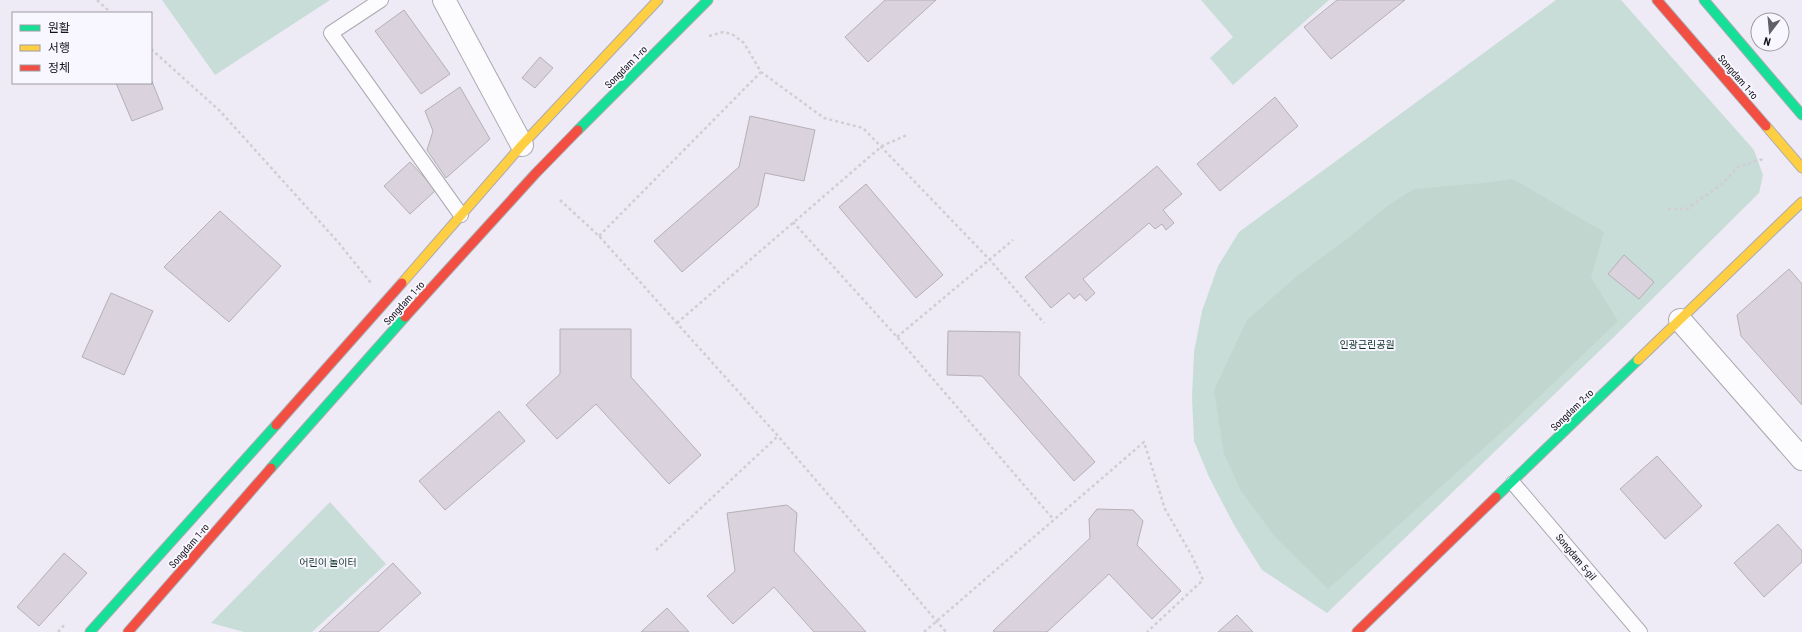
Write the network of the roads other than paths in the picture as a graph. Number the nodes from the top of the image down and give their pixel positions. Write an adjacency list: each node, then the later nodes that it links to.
1 (381, 0): 11 (lane)
2 (444, 0): 8 (street)
3 (658, 0): 8 (main road, Songdam 1-ro)
4 (708, 0): 16 (main road, Songdam 1-ro)
5 (1657, 0): 9 (main road, Songdam 1-ro)
6 (1704, 0): 7 (main road)
7 (1802, 115)
8 (522, 145): 11 (main road, Songdam 1-ro)
9 (1802, 168)
10 (1802, 202): 12 (main road, Songdam 2-ro)
11 (461, 215): 15 (main road, Songdam 1-ro)
12 (1680, 320): 13 (street); 14 (main road, Songdam 2-ro)
13 (1802, 459)
14 (1513, 482): 17 (main road, Songdam 2-ro); 18 (lane, Songdam 5-gil)
15 (90, 632)
16 (128, 632)
17 (1357, 632)
18 (1640, 632)

